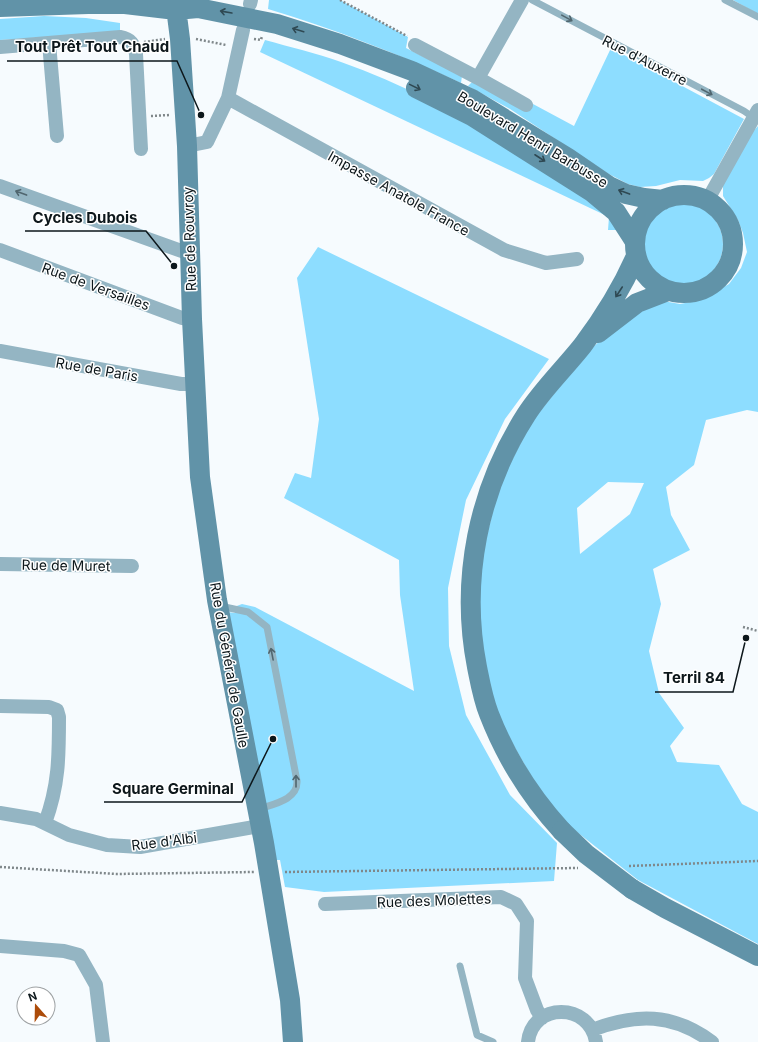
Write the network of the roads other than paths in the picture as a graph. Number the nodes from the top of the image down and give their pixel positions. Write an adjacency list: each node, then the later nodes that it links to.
1 (522, 0): 11 (street)
2 (532, 0): 14 (lane, Rue d'Auxerre, one-way to 14)
3 (725, 0): 6 (lane)
4 (175, 5): 5 (main road, Boulevard Henri Barbusse); 7 (main road, Boulevard Henri Barbusse); 16 (main road, Rue de Rouvroy); 19 (main road, Boulevard Henri Barbusse, one-way to 4)
5 (0, 7)
6 (758, 17)
7 (242, 35): 12 (street); 21 (main road, Boulevard Henri Barbusse, one-way to 21)
8 (49, 43): 10 (street); 15 (street); 17 (street)
9 (415, 45): 11 (street)
10 (0, 47)
11 (478, 78): 13 (street)
12 (228, 98): 16 (street); 24 (street, Impasse Anatole France)
13 (526, 105)
14 (757, 116): 20 (street)
15 (57, 136)
16 (187, 146): 23 (main road, Rue de Rouvroy)
17 (142, 149)
18 (0, 186): 23 (street, one-way to 18)
19 (663, 200): 20 (main road); 21 (main road)
20 (707, 201): 25 (main road)
21 (635, 248): 25 (main road); 27 (main road, one-way to 27)
22 (0, 250): 26 (street, Rue de Versailles)
23 (190, 254): 26 (main road, Rue de Rouvroy)
24 (577, 260)
25 (668, 291): 27 (main road)
26 (192, 319): 29 (main road, Rue de Rouvroy)
27 (583, 345): 40 (main road, bridge)
28 (0, 351): 29 (street, Rue de Paris)
29 (194, 384): 30 (main road, Rue de Rouvroy)
30 (200, 477): 33 (main road, Rue du Général de Gaulle)
31 (0, 564): 32 (street, Rue de Muret)
32 (132, 566)
33 (218, 605): 36 (main road, Rue du Général de Gaulle); 36 (lane, one-way to 33)
34 (0, 706): 37 (street)
35 (0, 813): 37 (street, Rue d'Albi)
36 (258, 818): 37 (street, Rue d'Albi); 45 (main road, Rue du Général de Gaulle)
37 (45, 823)
38 (325, 904): 42 (street, Rue des Molettes)
39 (0, 946): 44 (street)
40 (758, 956)
41 (460, 966): 46 (lane)
42 (542, 1018): 43 (street); 47 (street)
43 (594, 1036): 48 (street)
44 (103, 1042)
45 (293, 1042)
46 (493, 1042)
47 (528, 1042)
48 (712, 1042)

